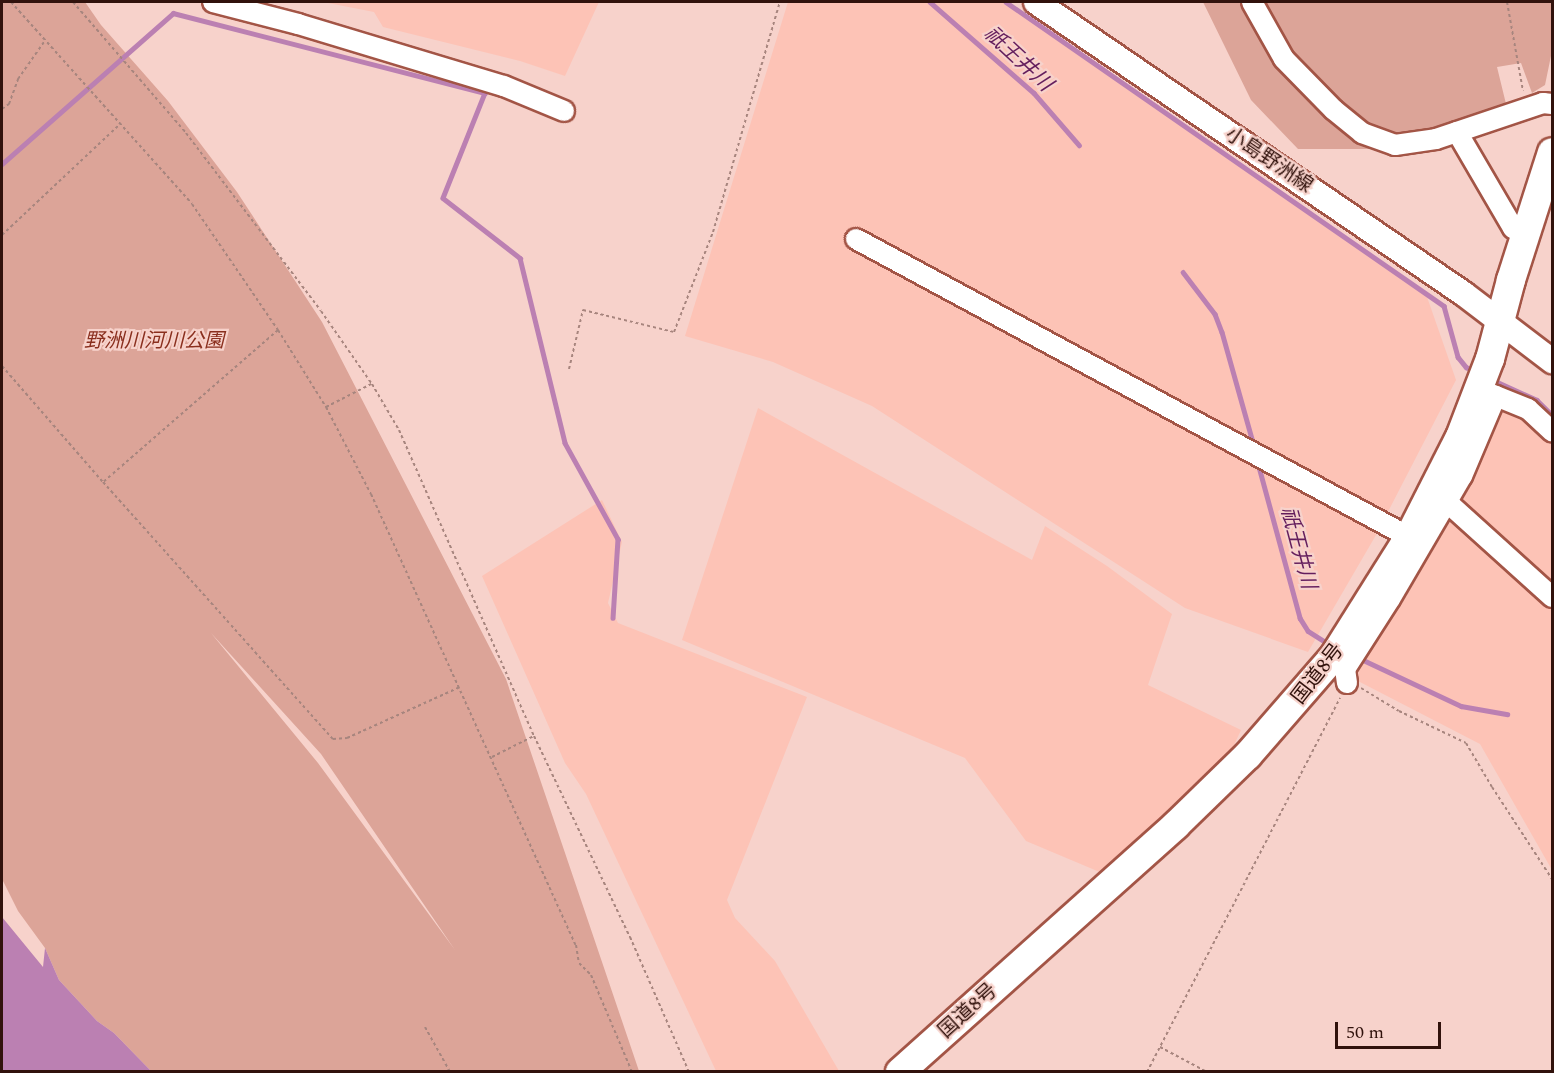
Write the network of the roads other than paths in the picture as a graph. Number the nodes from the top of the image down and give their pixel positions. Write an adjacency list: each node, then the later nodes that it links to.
1 (213, 2): 5 (street)
2 (1035, 2): 10 (main road, 小島野洲線)
3 (1252, 2): 6 (street)
4 (1552, 104): 6 (street)
5 (564, 111)
6 (1457, 132): 8 (street)
7 (1552, 152): 8 (highway, 国道8号)
8 (1526, 235): 10 (highway, 国道8号)
9 (856, 239): 15 (street)
10 (1500, 322): 11 (main road, 小島野洲線); 12 (highway, 国道8号)
11 (1549, 354)
12 (1487, 393): 13 (street); 14 (highway, 国道8号)
13 (1552, 431)
14 (1441, 496): 15 (highway, 国道8号); 16 (street); 17 (street)
15 (1409, 537): 18 (highway, 国道8号)
16 (1552, 597)
17 (1347, 683)
18 (900, 1071)

